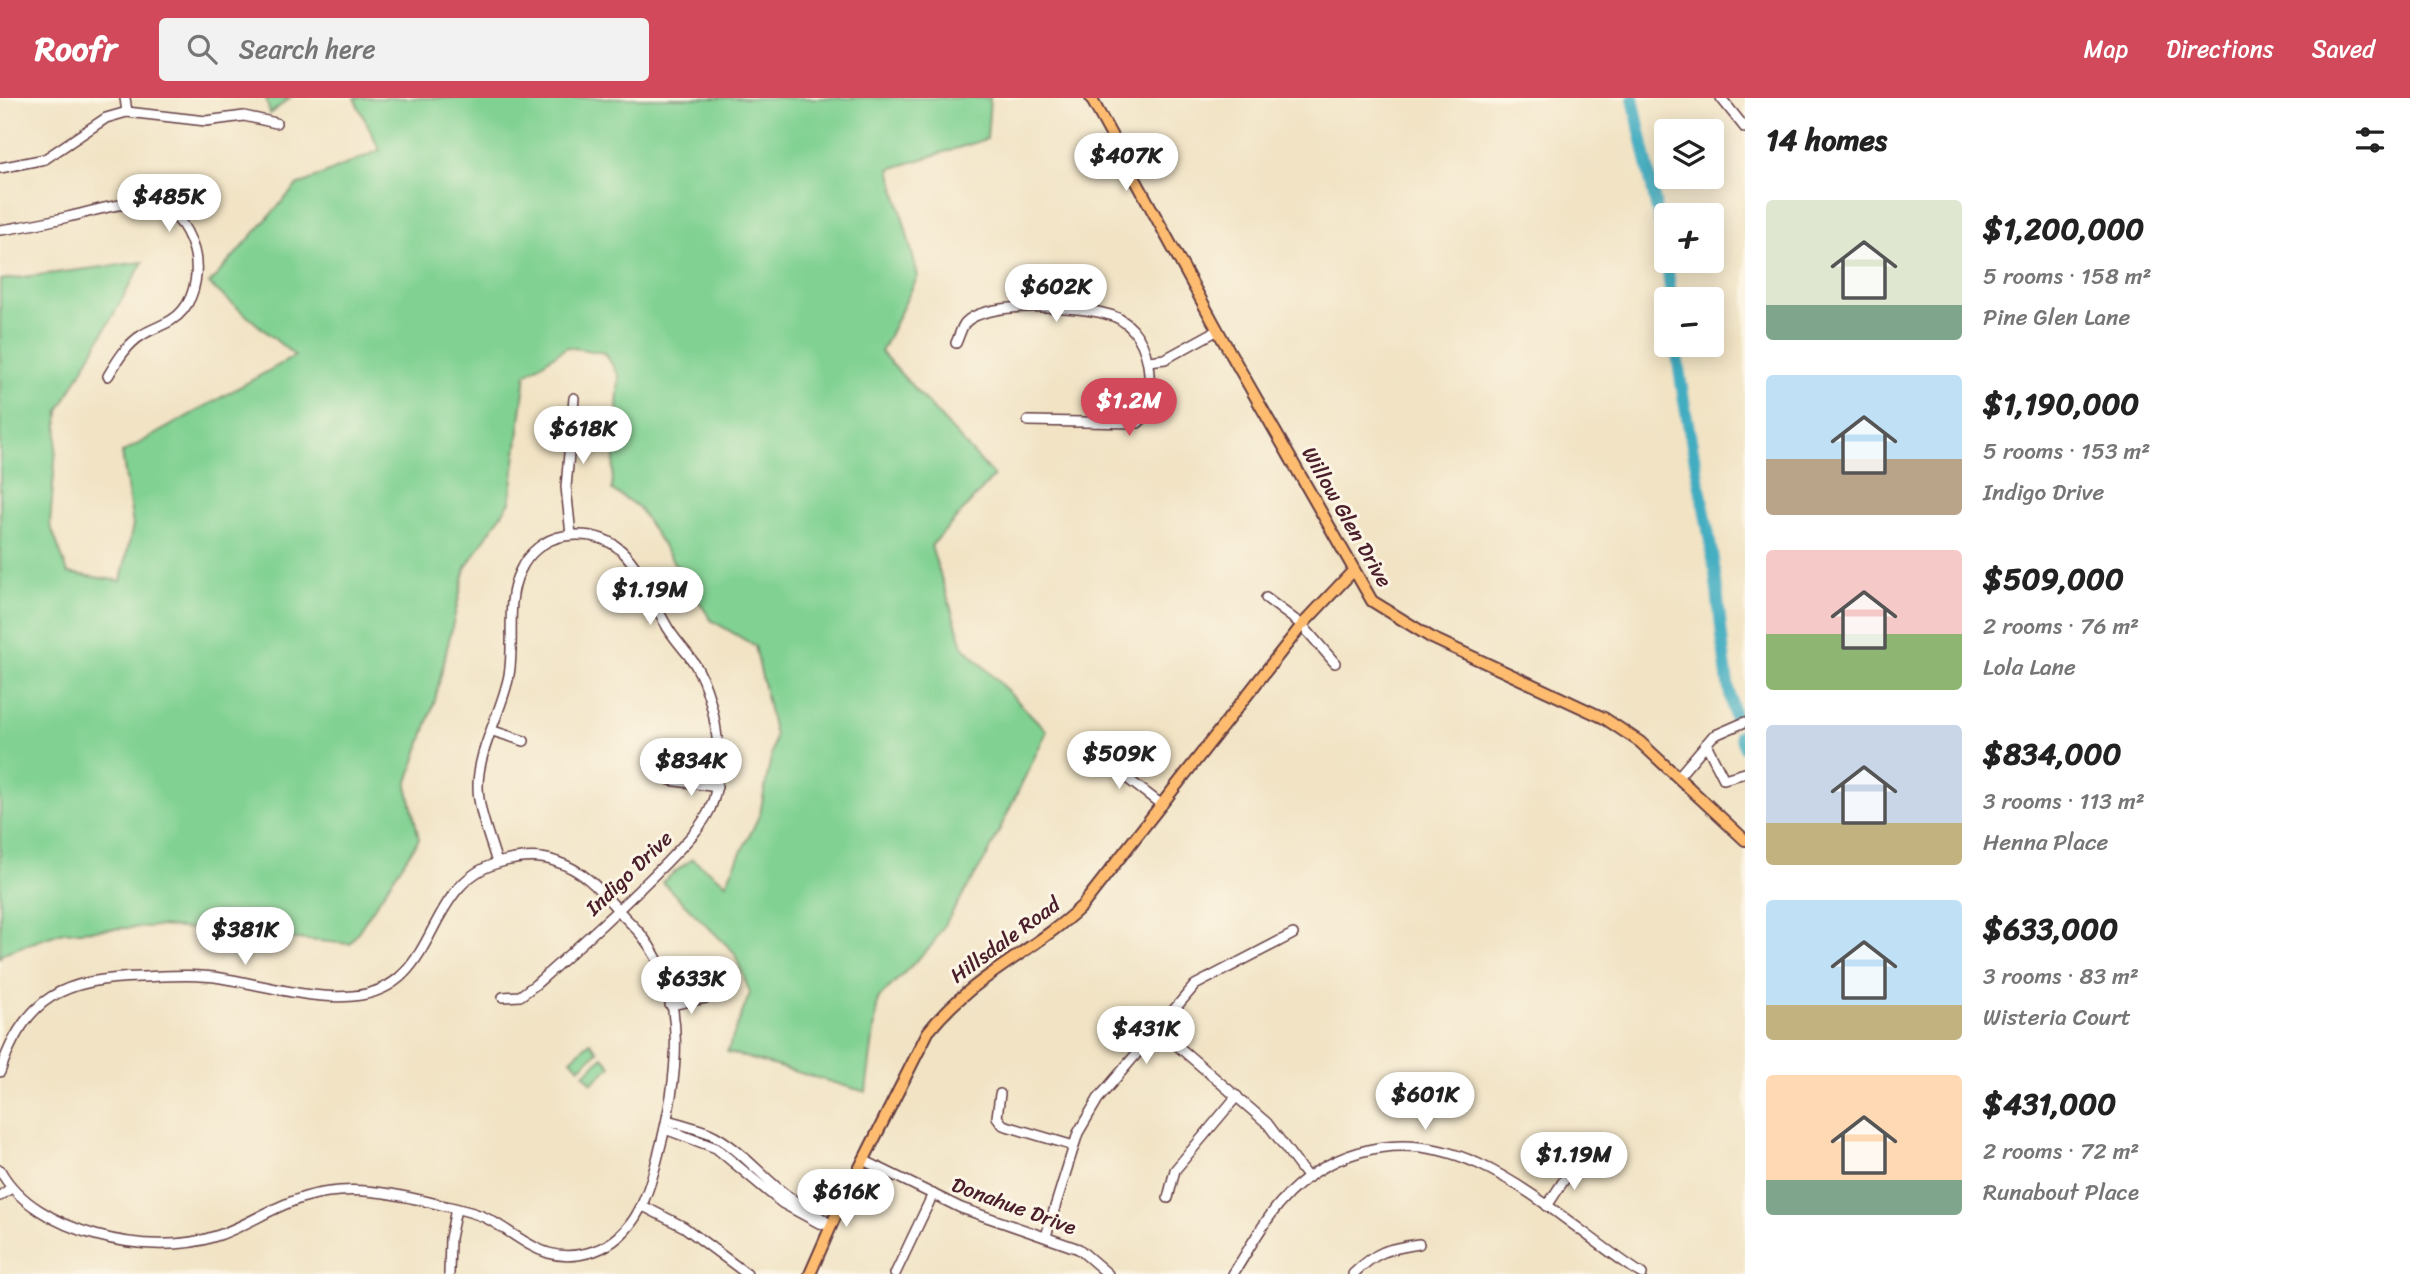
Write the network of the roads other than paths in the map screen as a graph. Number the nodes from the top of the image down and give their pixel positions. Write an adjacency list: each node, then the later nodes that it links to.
1 (125, 98): 4 (street)
2 (1091, 98): 9 (main road, Willow Glen Drive)
3 (1721, 98): 6 (street)
4 (127, 112): 5 (street); 7 (street)
5 (276, 123)
6 (1745, 128)
7 (0, 168)
8 (0, 230): 12 (street)
9 (1218, 330): 11 (street); 16 (main road, Willow Glen Drive)
10 (957, 343): 11 (street)
11 (1149, 360): 14 (street)
12 (108, 376)
13 (574, 398): 15 (street)
14 (1028, 421)
15 (571, 535): 21 (street, Indigo Drive); 28 (street, Indigo Drive)
16 (1353, 570): 18 (main road, Hillsdale Road); 26 (main road, Willow Glen Drive)
17 (1266, 598): 18 (street)
18 (1301, 625): 19 (street); 29 (main road, Hillsdale Road)
19 (1335, 663)
20 (1745, 722): 23 (street)
21 (493, 731): 22 (street); 31 (street, Indigo Drive)
22 (524, 741)
23 (1706, 744): 25 (street); 26 (street)
24 (1094, 753): 29 (street)
25 (1741, 775)
26 (1678, 777): 30 (main road, Willow Glen Drive)
27 (670, 780): 28 (street)
28 (717, 787): 32 (street, Indigo Drive)
29 (1162, 805): 43 (main road, Hillsdale Road)
30 (1745, 840)
31 (497, 863): 32 (street); 38 (street)
32 (618, 910): 34 (street, Indigo Drive); 36 (street)
33 (1293, 934): 37 (street)
34 (503, 997)
35 (706, 998): 36 (street)
36 (670, 1005): 41 (street)
37 (1157, 1029): 40 (street); 42 (street)
38 (0, 1072)
39 (1000, 1094): 42 (street)
40 (1237, 1096): 46 (street); 50 (street)
41 (666, 1125): 51 (street); 54 (street)
42 (1074, 1146): 55 (street)
43 (865, 1161): 48 (street, Donahue Drive); 54 (main road, Hillsdale Road)
44 (1576, 1162): 52 (street)
45 (0, 1170): 47 (street)
46 (1308, 1178): 52 (street); 62 (street)
47 (6, 1184): 49 (street); 53 (street)
48 (933, 1194): 55 (street, Donahue Drive); 60 (street)
49 (0, 1196)
50 (1168, 1198)
51 (643, 1206): 53 (street); 58 (street)
52 (1547, 1206): 64 (street)
53 (456, 1209): 57 (street)
54 (831, 1226): 59 (main road, Hillsdale Road)
55 (1046, 1236): 61 (street, Donahue Drive)
56 (1419, 1244): 63 (street)
57 (449, 1274)
58 (747, 1274)
59 (810, 1274)
60 (895, 1274)
61 (1108, 1274)
62 (1233, 1274)
63 (1353, 1274)
64 (1642, 1274)

